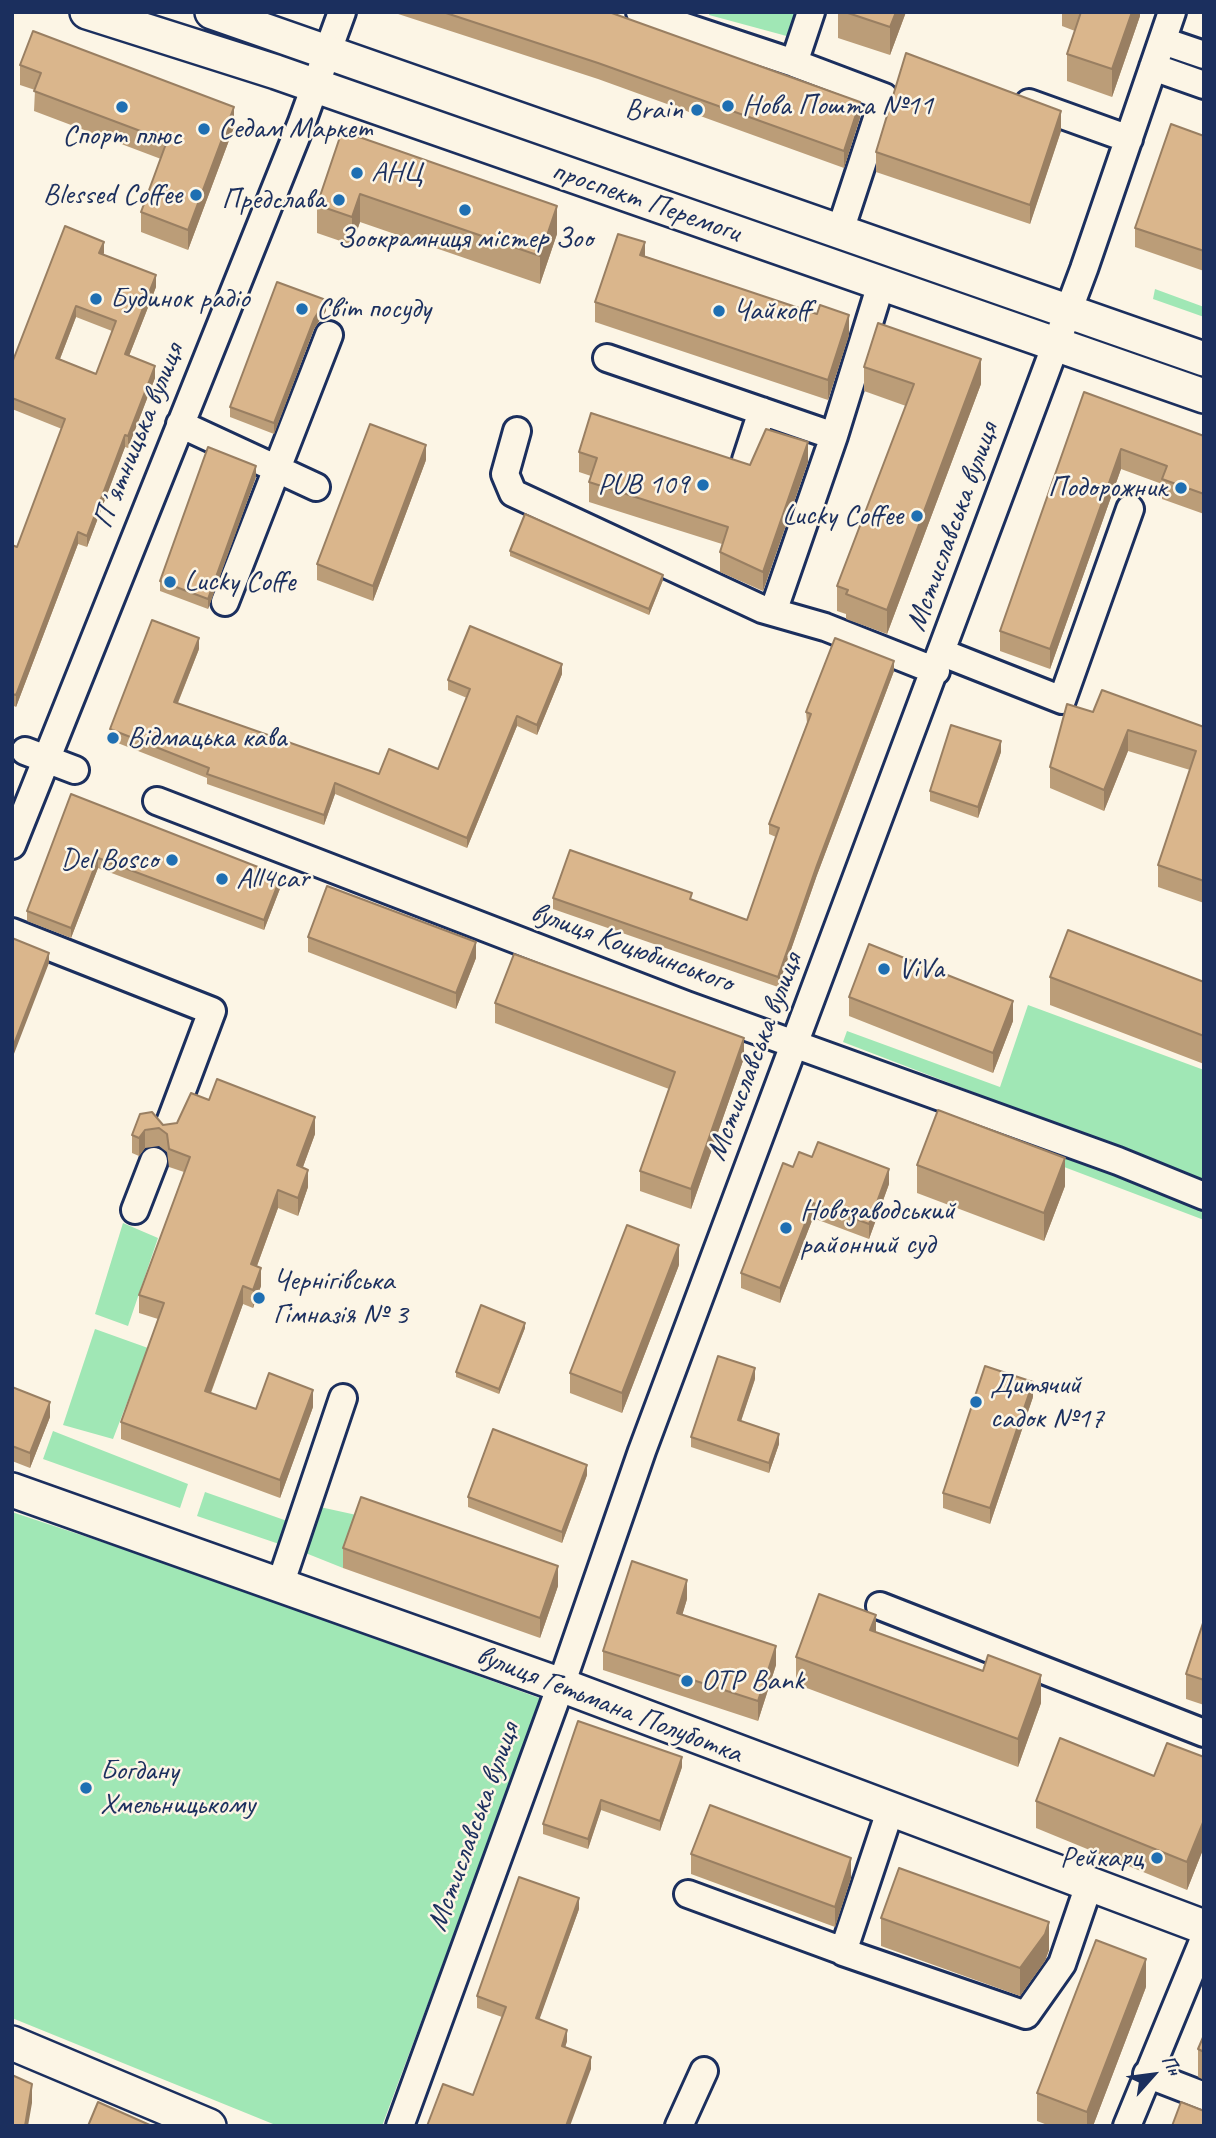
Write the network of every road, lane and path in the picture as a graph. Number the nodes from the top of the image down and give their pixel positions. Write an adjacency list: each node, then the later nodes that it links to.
1 (87, 12): 14 (main road, проспект Перемоги)
2 (212, 12): 9 (main road, проспект Перемоги)
3 (342, 12): 9 (street, Пʼятницька вулиця)
4 (640, 12): 7 (street)
5 (811, 12): 11 (street)
6 (1172, 12): 8 (street, Мстиславська вулиця)
7 (702, 22): 11 (street)
8 (1163, 41): 10 (street); 12 (street, Мстиславська вулиця)
9 (326, 52): 14 (street, Пʼятницька вулиця); 17 (main road, проспект Перемоги)
10 (1204, 55)
11 (794, 63): 17 (street)
12 (1153, 67): 13 (street); 16 (street, Мстиславська вулиця)
13 (1204, 85)
14 (314, 86): 18 (main road, проспект Перемоги); 26 (street, Пʼятницька вулиця)
15 (1004, 94): 16 (street)
16 (1129, 139): 19 (street, Мстиславська вулиця)
17 (840, 231): 19 (main road, проспект Перемоги)
18 (881, 284): 21 (main road, проспект Перемоги); 28 (street)
19 (1068, 311): 21 (street, Мстиславська вулиця); 23 (main road, проспект Перемоги)
20 (329, 335): 30 (street)
21 (1055, 345): 24 (main road, проспект Перемоги); 35 (street, Мстиславська вулиця)
22 (607, 358): 25 (street)
23 (1204, 359)
24 (1204, 396)
25 (762, 411): 28 (street); 29 (street)
26 (180, 424): 30 (street); 36 (street, Пʼятницька вулиця)
27 (517, 430): 34 (street)
28 (834, 436): 34 (street)
29 (746, 460)
30 (276, 468): 31 (street); 33 (street)
31 (316, 487)
32 (1130, 509): 35 (street)
33 (225, 602)
34 (773, 612): 35 (street)
35 (939, 662): 41 (street, Мстиславська вулиця)
36 (36, 755): 37 (street); 39 (street, Пʼятницька вулиця)
37 (75, 769)
38 (157, 801): 41 (street, вулиця Коцюбинського)
39 (12, 845)
40 (12, 932): 42 (street)
41 (796, 1043): 44 (street, вулиця Коцюбинського); 50 (street, Мстиславська вулиця)
42 (167, 1128)
43 (154, 1161): 45 (street)
44 (1204, 1196)
45 (135, 1210)
46 (343, 1398): 48 (street)
47 (12, 1489): 48 (main road, вулиця Гетьмана Полуботка)
48 (280, 1585): 50 (main road, вулиця Гетьмана Полуботка)
49 (880, 1606): 51 (street)
50 (561, 1685): 52 (main road, вулиця Гетьмана Полуботка); 63 (street, Мстиславська вулиця)
51 (1204, 1733)
52 (890, 1811): 53 (main road, вулиця Гетьмана Полуботка); 57 (street)
53 (1090, 1885): 55 (main road, вулиця Гетьмана Полуботка); 57 (street)
54 (688, 1894): 57 (street)
55 (1204, 1927)
56 (1204, 1939): 60 (street)
57 (843, 1951)
58 (12, 2043): 62 (main road)
59 (704, 2071): 64 (street)
60 (1147, 2074): 61 (street); 65 (street)
61 (1204, 2096)
62 (209, 2126)
63 (400, 2126)
64 (679, 2126)
65 (1127, 2126)

